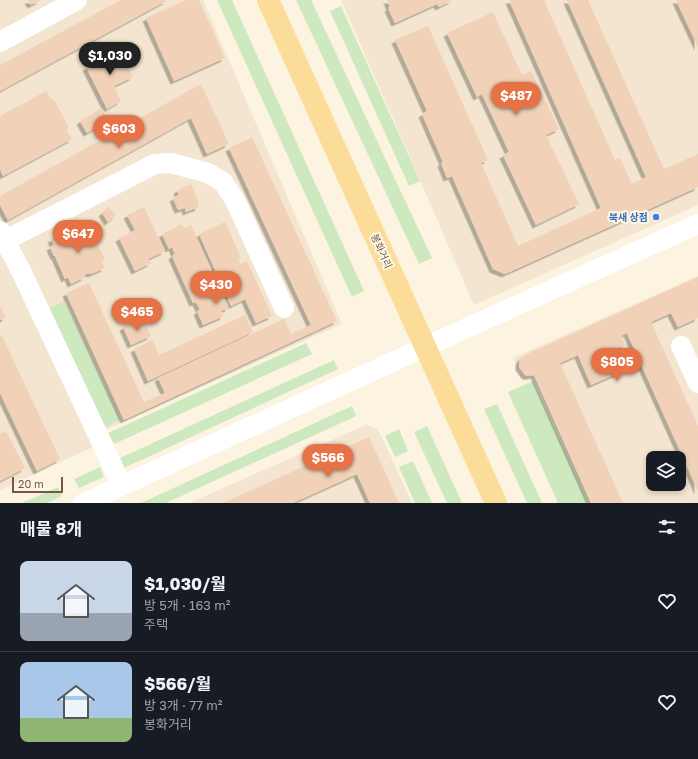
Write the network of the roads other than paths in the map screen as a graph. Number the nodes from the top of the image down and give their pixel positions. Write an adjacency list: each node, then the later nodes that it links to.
1 (77, 0): 3 (street)
2 (268, 0): 8 (main road, 봉화거리)
3 (0, 42)
4 (698, 224): 8 (street)
5 (2, 238): 6 (street); 10 (street)
6 (284, 308)
7 (681, 346): 9 (street)
8 (426, 348): 10 (street); 12 (main road, 봉화거리)
9 (698, 383)
10 (122, 486): 11 (street)
11 (84, 503)
12 (496, 503)

